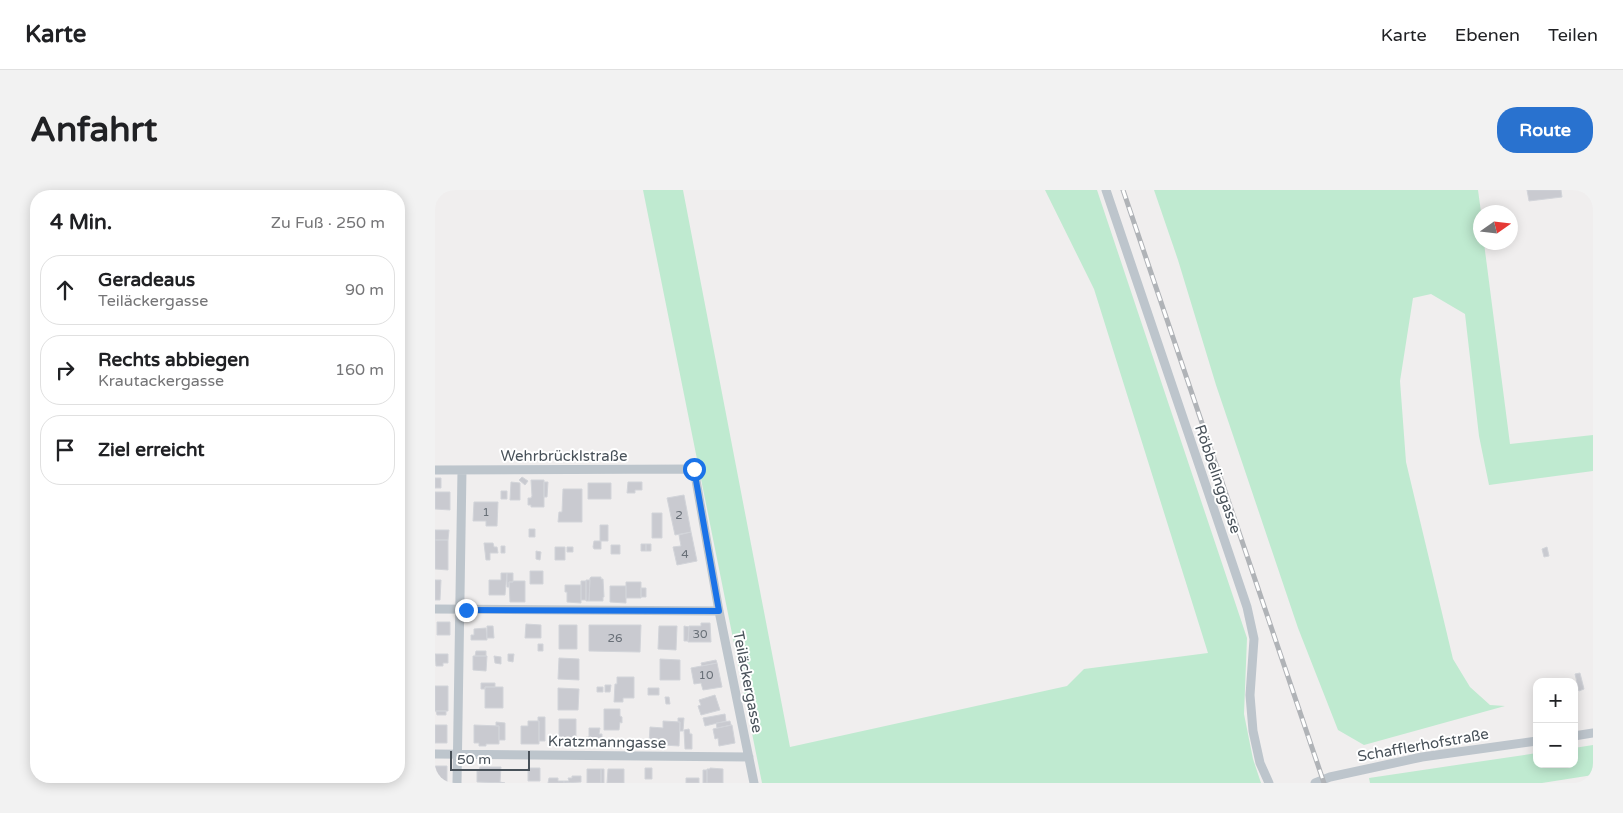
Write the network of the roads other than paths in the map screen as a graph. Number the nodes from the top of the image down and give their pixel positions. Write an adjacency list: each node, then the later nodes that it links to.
1 (1106, 190): 16 (street, Röbbelinggasse)
2 (694, 469): 4 (street, Wehrbrücklstraße); 7 (street, Teiläckergasse)
3 (435, 470): 4 (street, Wehrbrücklstraße)
4 (462, 470): 6 (street)
5 (435, 610): 6 (street)
6 (460, 610): 7 (street); 12 (street)
7 (719, 611): 13 (street, Teiläckergasse)
8 (1593, 733): 9 (street)
9 (1578, 735)
10 (1533, 742): 17 (street, Schafflerhofstraße)
11 (435, 754): 12 (street, Kratzmanngasse)
12 (458, 754): 13 (street, Kratzmanngasse); 14 (street)
13 (749, 757): 15 (street, Teiläckergasse)
14 (457, 783)
15 (754, 783)
16 (1269, 783)
17 (1315, 783)

